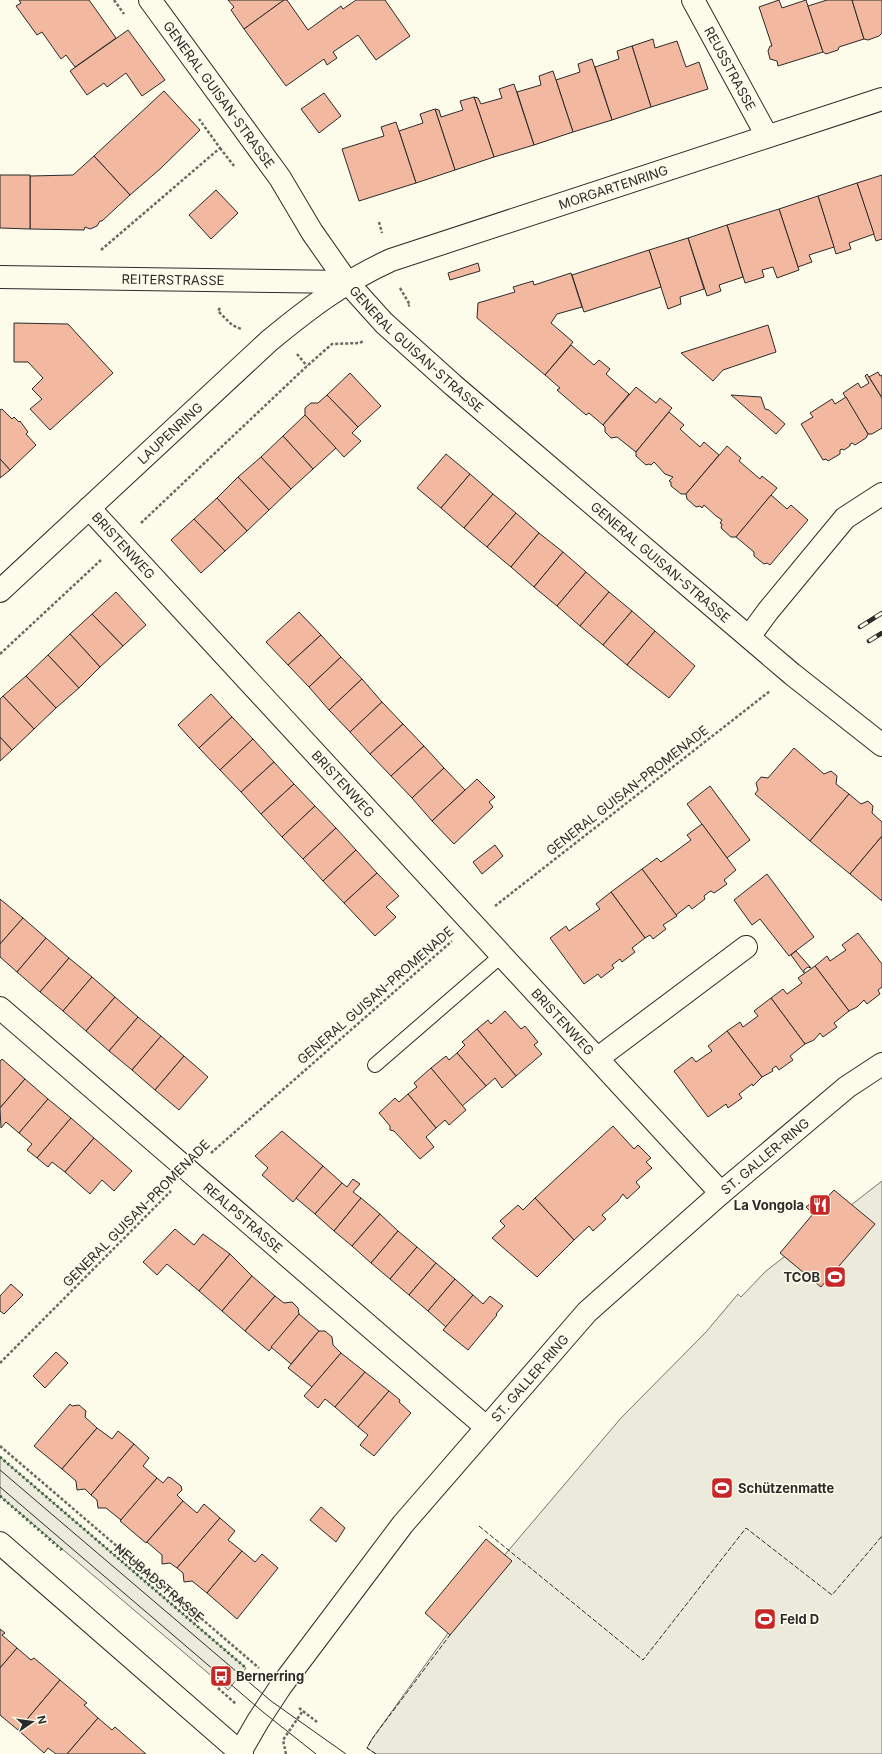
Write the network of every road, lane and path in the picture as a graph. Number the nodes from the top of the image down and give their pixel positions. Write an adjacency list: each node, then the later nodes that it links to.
1 (114, 0): 4 (path)
2 (150, 0): 12 (street, GENERAL GUISAN-STRASSE)
3 (693, 0): 7 (street, REUSSTRASSE)
4 (128, 19)
5 (882, 99): 7 (street, MORGARTENRING)
6 (197, 116): 8 (path)
7 (767, 136): 12 (street, MORGARTENRING)
8 (220, 148): 9 (path); 11 (path)
9 (234, 166)
10 (0, 277): 11 (street, REITERSTRASSE)
11 (97, 278): 12 (street, REITERSTRASSE)
12 (347, 282): 15 (street, LAUPENRING); 18 (street, GENERAL GUISAN-STRASSE)
13 (307, 366): 16 (path)
14 (882, 494): 18 (street)
15 (89, 508): 16 (street, BRISTENWEG); 17 (street, LAUPENRING)
16 (120, 542): 19 (path); 22 (street, BRISTENWEG)
17 (0, 591)
18 (749, 637): 20 (street, GENERAL GUISAN-STRASSE)
19 (0, 654)
20 (792, 674): 21 (street, GENERAL GUISAN-STRASSE); 22 (path, GENERAL GUISAN-PROMENADE)
21 (882, 745)
22 (473, 923): 24 (street, BRISTENWEG); 29 (path, GENERAL GUISAN-PROMENADE)
23 (746, 947): 26 (street, BRISTENWEG)
24 (502, 955): 26 (street, BRISTENWEG); 28 (lane)
25 (0, 1008): 29 (street, REALPSTRASSE)
26 (598, 1058): 30 (street, BRISTENWEG)
27 (882, 1064): 30 (street, ST. GALLER-RING)
28 (374, 1065)
29 (189, 1172): 31 (path, GENERAL GUISAN-PROMENADE); 32 (street, REALPSTRASSE)
30 (721, 1193): 32 (street, ST. GALLER-RING)
31 (0, 1363)
32 (486, 1427): 35 (street, ST. GALLER-RING)
33 (0, 1446): 35 (path, NEUBADSTRASSE)
34 (0, 1544): 38 (street)
35 (281, 1686): 36 (path, NEUBADSTRASSE); 38 (street, ST. GALLER-RING)
36 (302, 1712): 37 (path, NEUBADSTRASSE); 39 (path)
37 (317, 1722)
38 (241, 1753)
39 (286, 1754)

